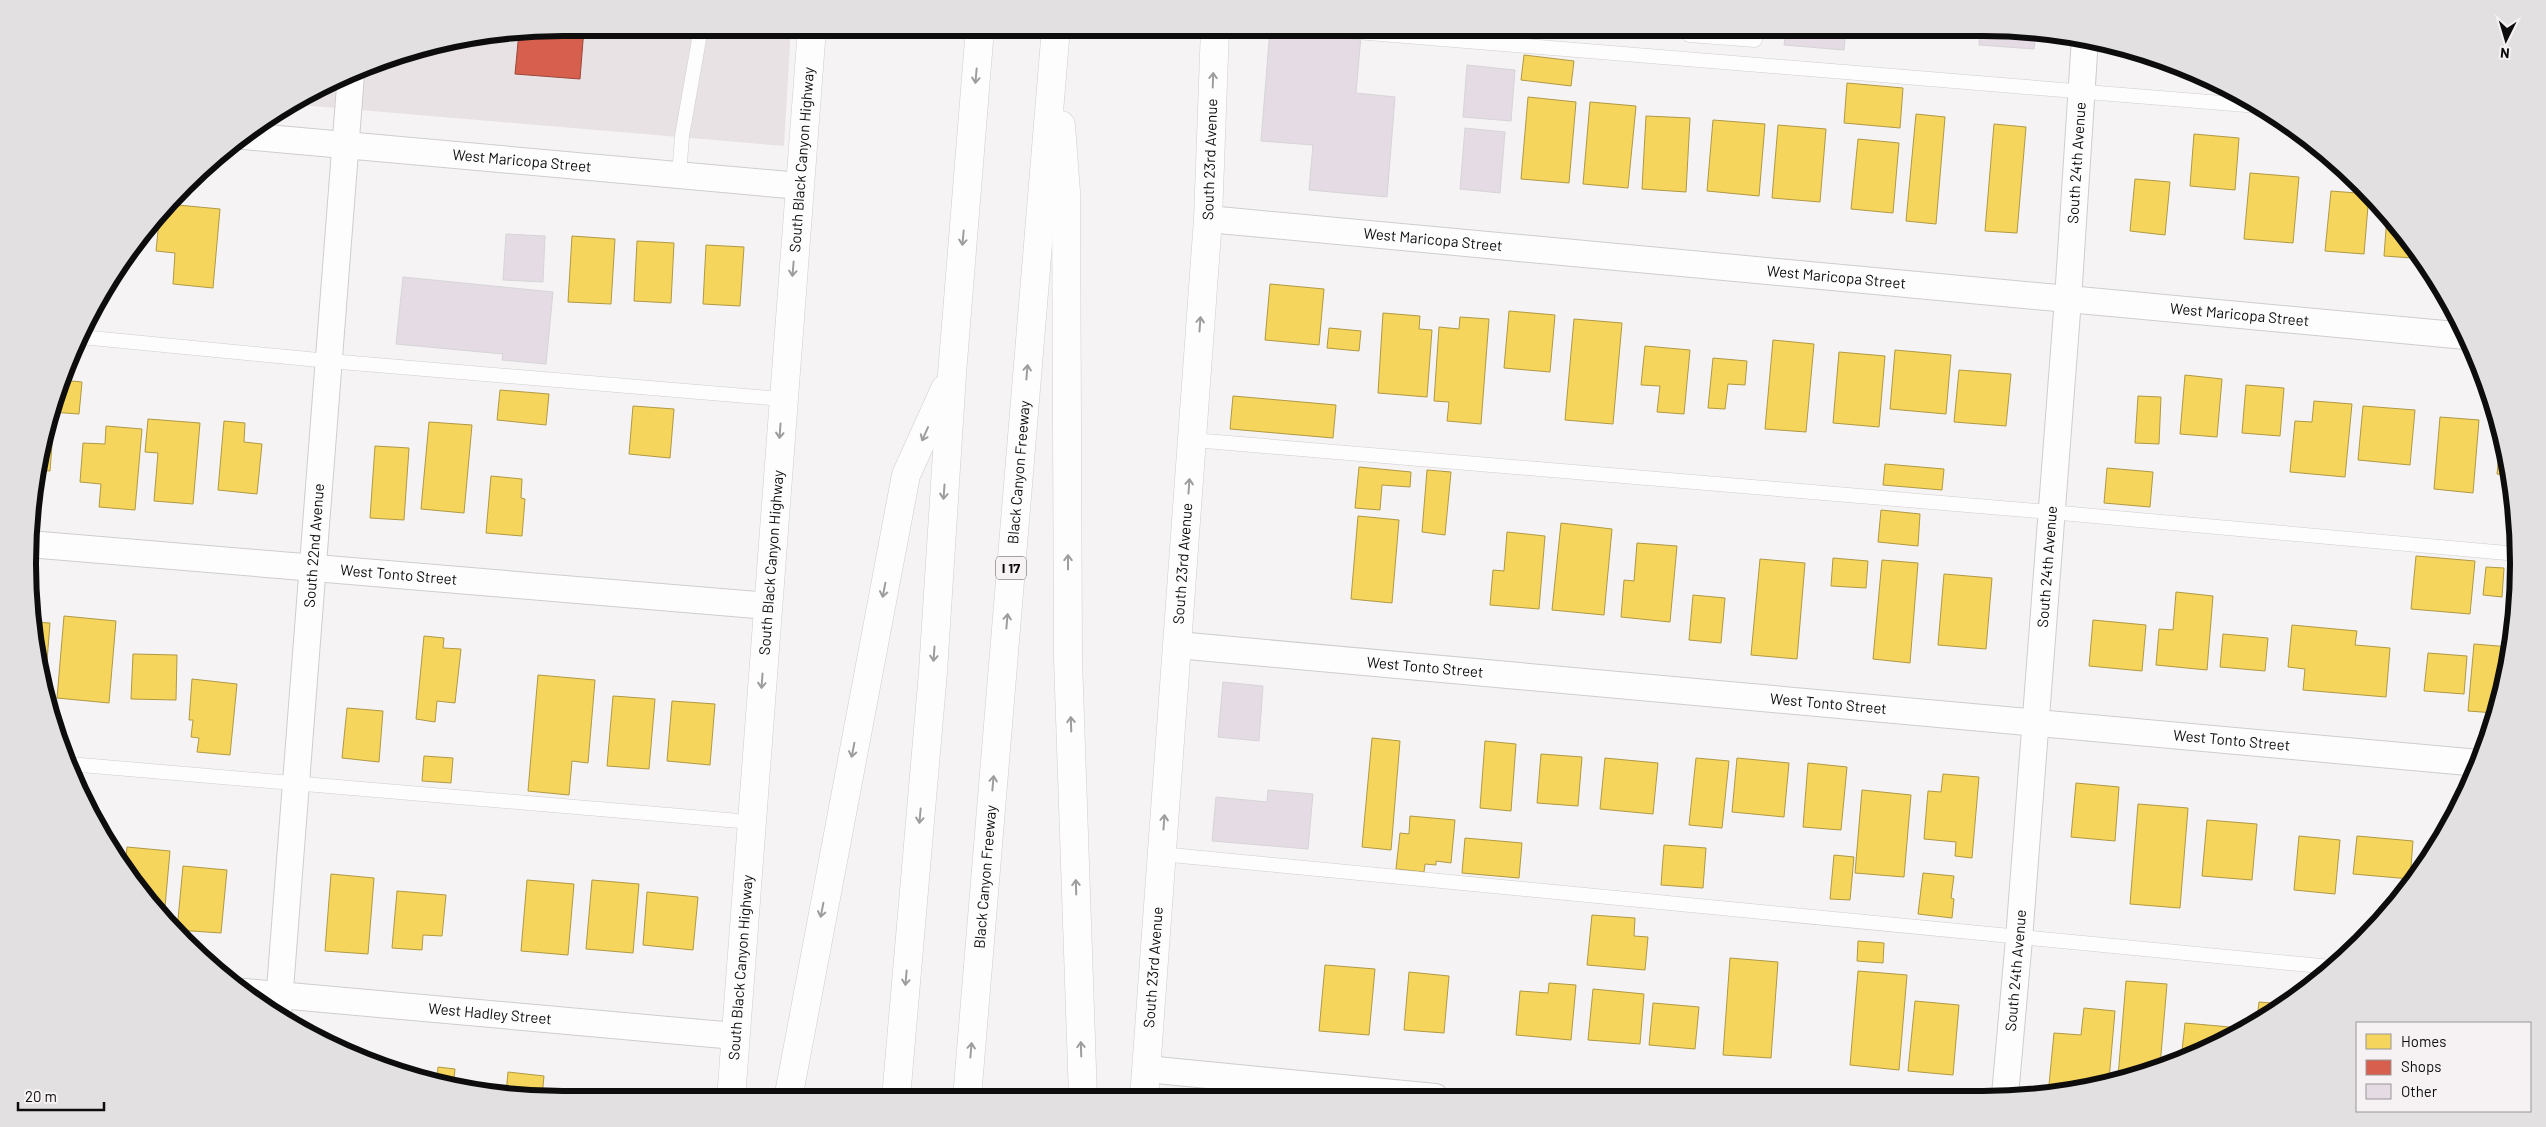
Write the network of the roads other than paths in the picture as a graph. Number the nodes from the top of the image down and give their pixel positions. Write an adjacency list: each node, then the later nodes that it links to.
1 (700, 36): 16 (lane)
2 (811, 36): 17 (main road, South Black Canyon Highway)
3 (979, 36): 23 (main road, one-way to 23)
4 (1055, 36): 48 (main road, one-way to 4)
5 (1055, 36): 47 (main road, Black Canyon Freeway / I 17, one-way to 5)
6 (1215, 36): 18 (main road, South 23rd Avenue, one-way to 6)
7 (1407, 36): 12 (lane)
8 (1702, 36): 9 (lane)
9 (1755, 36)
10 (2084, 46): 12 (street, South 24th Avenue)
11 (351, 81): 15 (street, South 22nd Avenue)
12 (2082, 91): 13 (lane); 19 (street, South 24th Avenue)
13 (2241, 105)
14 (254, 137): 15 (street, West Maricopa Street)
15 (347, 145): 16 (street, West Maricopa Street); 22 (street, South 22nd Avenue)
16 (679, 176): 17 (street, West Maricopa Street)
17 (800, 186): 24 (main road, South Black Canyon Highway, one-way to 24)
18 (1208, 219): 19 (street, West Maricopa Street); 25 (main road, South 23rd Avenue, one-way to 18)
19 (2068, 299): 20 (street, West Maricopa Street); 26 (street, South 24th Avenue)
20 (2457, 335)
21 (88, 337): 22 (lane)
22 (329, 361): 24 (lane); 29 (street, South 22nd Avenue)
23 (952, 374): 45 (main road, one-way to 45); 46 (main road, one-way to 46)
24 (782, 399): 30 (main road, South Black Canyon Highway, one-way to 30)
25 (1193, 440): 26 (lane); 31 (main road, South 23rd Avenue, one-way to 25)
26 (2050, 512): 28 (lane); 32 (street, South 24th Avenue)
27 (37, 545): 29 (street, West Tonto Street)
28 (2510, 553)
29 (313, 568): 30 (street, West Tonto Street); 35 (street, South 22nd Avenue)
30 (768, 606): 36 (main road, South Black Canyon Highway, one-way to 36)
31 (1177, 645): 32 (street, West Tonto Street); 37 (main road, South 23rd Avenue, one-way to 31)
32 (2036, 724): 33 (street, West Tonto Street); 38 (street, South 24th Avenue)
33 (2471, 762)
34 (76, 765): 35 (lane)
35 (296, 784): 36 (lane); 40 (street, South 22nd Avenue)
36 (751, 822): 41 (main road, South Black Canyon Highway)
37 (1161, 854): 38 (lane); 42 (main road, South 23rd Avenue)
38 (2020, 939): 39 (lane); 43 (street, South 24th Avenue)
39 (2322, 966)
40 (279, 1006): 41 (street, West Hadley Street)
41 (736, 1036): 44 (main road, South Black Canyon Highway)
42 (1146, 1069): 49 (main road, South 23rd Avenue); 50 (street)
43 (2005, 1090)
44 (732, 1091)
45 (790, 1091)
46 (897, 1091)
47 (968, 1091)
48 (1083, 1091)
49 (1144, 1091)
50 (1374, 1091)

